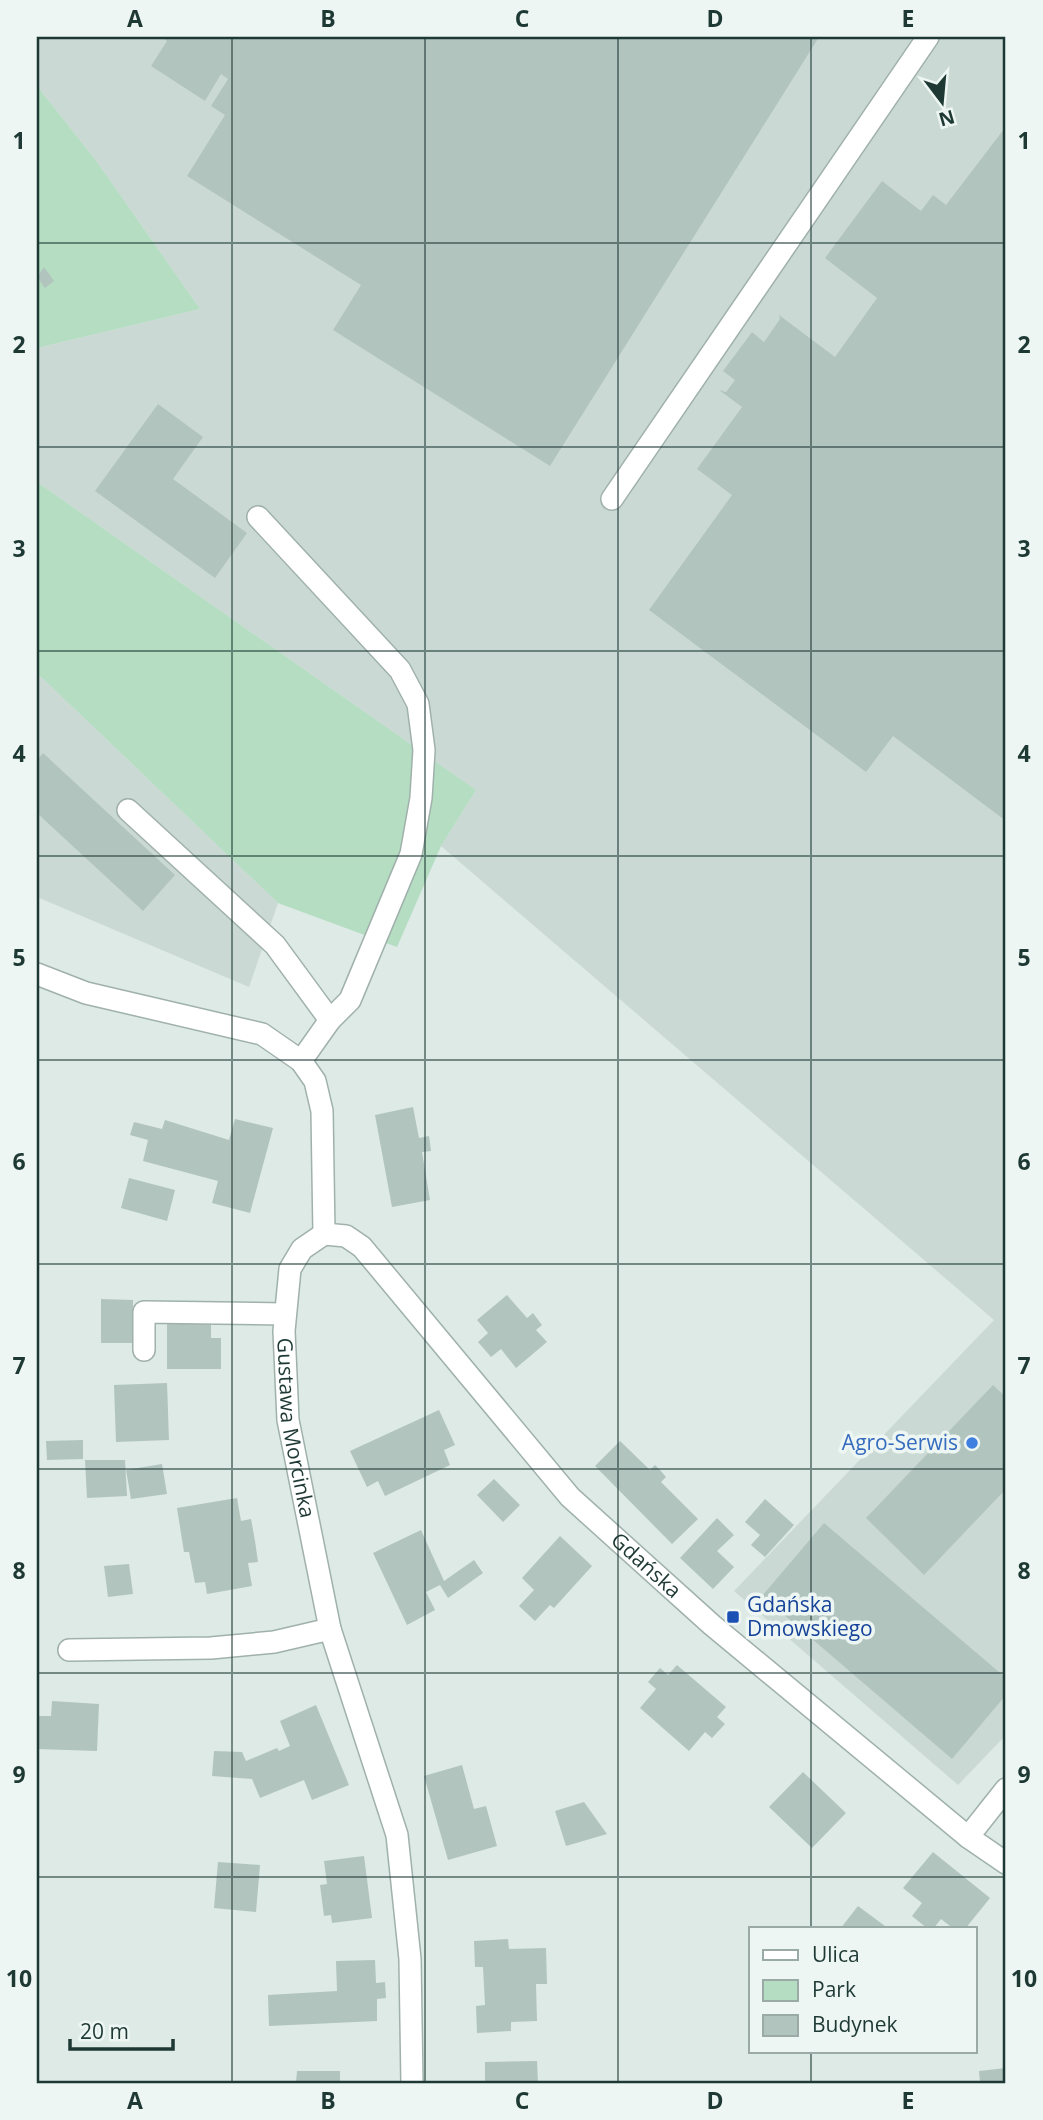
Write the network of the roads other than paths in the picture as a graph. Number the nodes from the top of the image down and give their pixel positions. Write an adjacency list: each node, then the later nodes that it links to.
1 (918, 40): 2 (street)
2 (612, 499)
3 (258, 517): 6 (street)
4 (128, 810): 6 (street)
5 (37, 974): 7 (street)
6 (330, 1020): 7 (street)
7 (301, 1061): 8 (street)
8 (324, 1234): 9 (street, Gustawa Morcinka); 14 (street, Gdańska)
9 (285, 1314): 10 (street); 11 (street, Gustawa Morcinka)
10 (144, 1350)
11 (330, 1629): 12 (street); 16 (street, Gustawa Morcinka)
12 (69, 1650)
13 (1006, 1789): 14 (street)
14 (968, 1838): 15 (street, Gdańska)
15 (1006, 1863)
16 (412, 2083)

